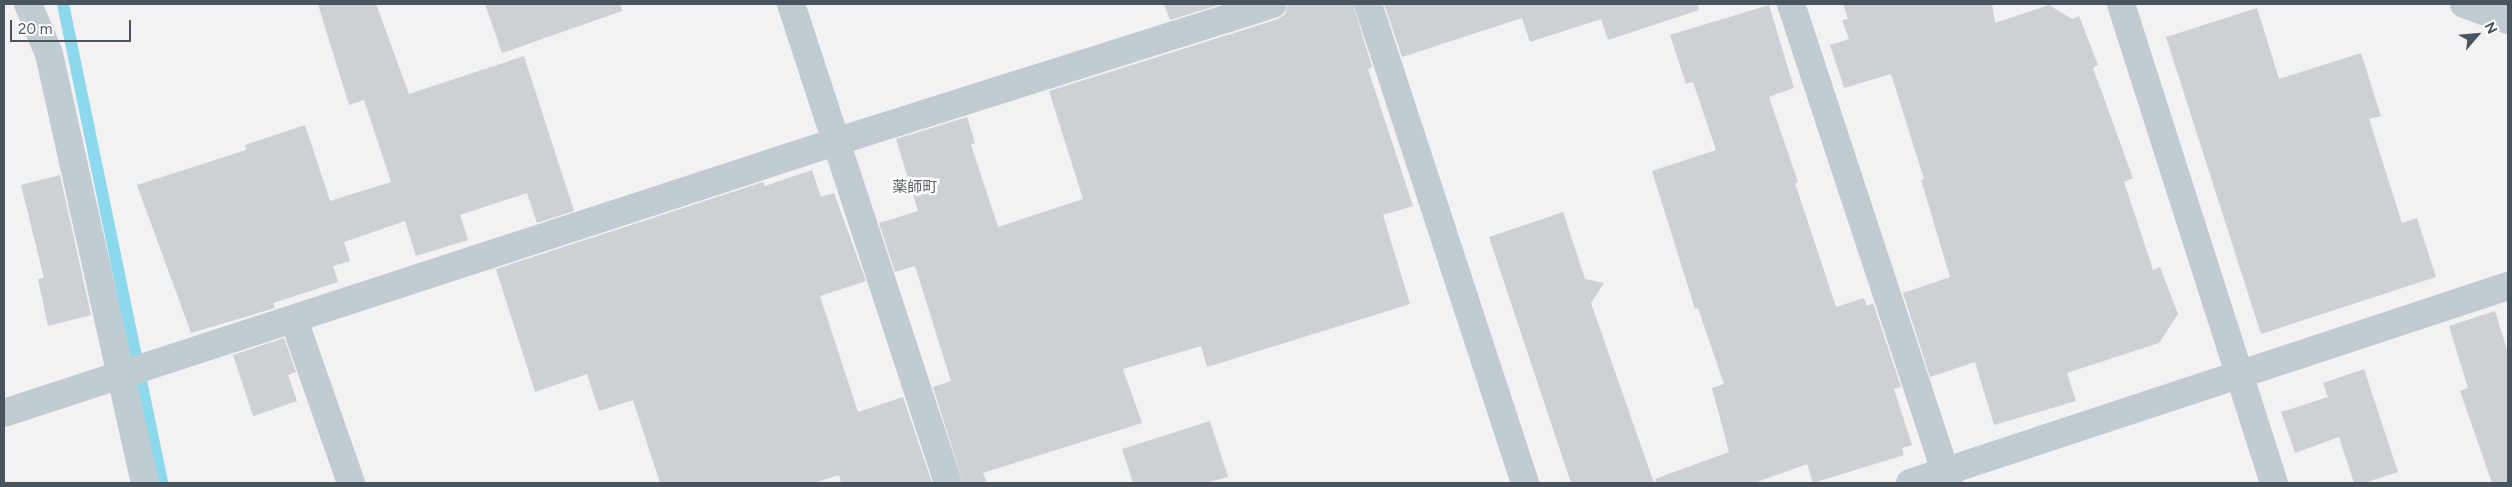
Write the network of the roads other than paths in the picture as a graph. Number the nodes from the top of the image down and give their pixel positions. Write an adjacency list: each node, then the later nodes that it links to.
1 (28, 4): 12 (street)
2 (791, 4): 9 (street)
3 (1273, 4): 9 (street)
4 (1368, 4): 19 (street)
5 (1791, 4): 15 (street)
6 (2121, 4): 13 (street)
7 (2464, 4): 8 (street)
8 (2508, 20)
9 (835, 142): 11 (street); 18 (street)
10 (2508, 286): 13 (street)
11 (294, 320): 12 (street); 17 (street)
12 (121, 375): 14 (street); 16 (street)
13 (2239, 376): 15 (street); 21 (street)
14 (4, 413)
15 (1947, 477): 20 (street)
16 (145, 483)
17 (351, 483)
18 (948, 483)
19 (1525, 483)
20 (1910, 483)
21 (2274, 483)

